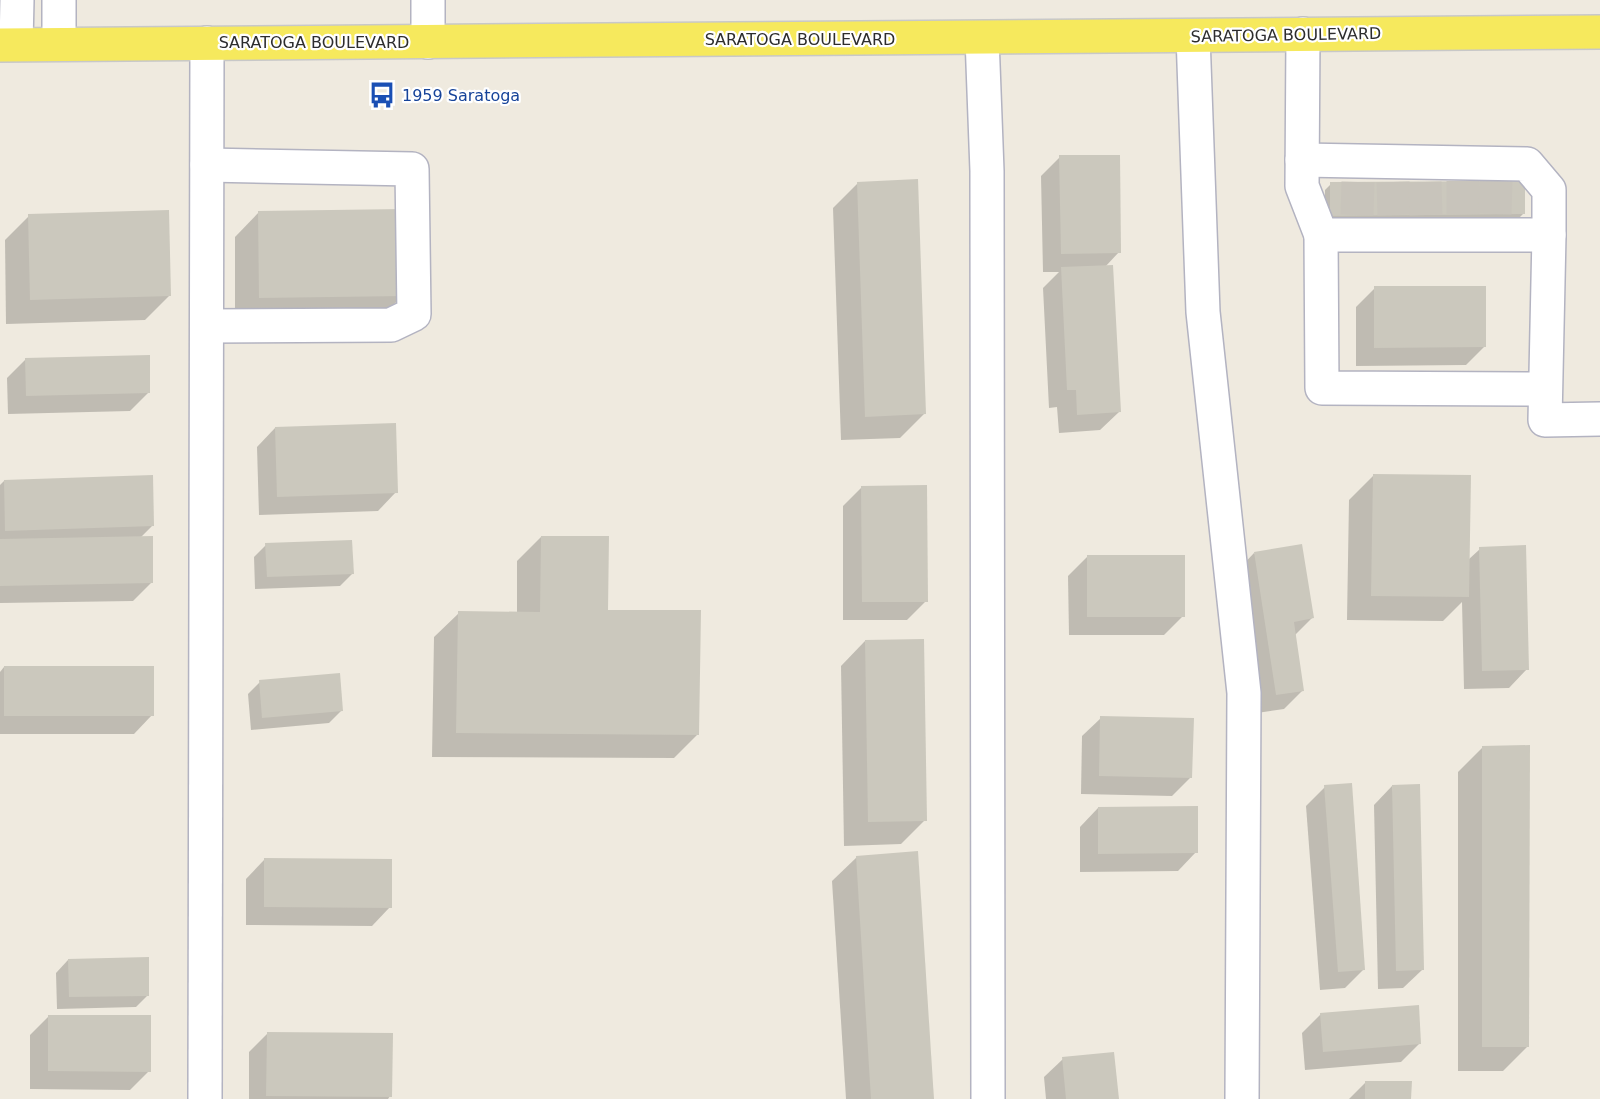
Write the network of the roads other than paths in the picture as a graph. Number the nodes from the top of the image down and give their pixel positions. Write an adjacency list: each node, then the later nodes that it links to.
1 (17, 0): 11 (street)
2 (59, 0): 10 (street)
3 (428, 0): 8 (street)
4 (1600, 32): 5 (main road, SARATOGA BOULEVARD)
5 (1303, 34): 6 (main road, SARATOGA BOULEVARD); 12 (street)
6 (1194, 36): 7 (main road, SARATOGA BOULEVARD); 21 (street)
7 (982, 38): 8 (main road, SARATOGA BOULEVARD); 20 (street)
8 (428, 42): 9 (main road, SARATOGA BOULEVARD)
9 (207, 43): 10 (main road, SARATOGA BOULEVARD); 13 (street)
10 (59, 44): 11 (main road, SARATOGA BOULEVARD)
11 (8, 45)
12 (1302, 160): 14 (street); 15 (street)
13 (207, 165): 16 (street); 16 (street)
14 (1321, 235): 15 (street); 17 (street)
15 (1549, 235): 17 (street)
16 (207, 326): 19 (street)
17 (1545, 389): 18 (street)
18 (1600, 419)
19 (205, 1099)
20 (988, 1099)
21 (1242, 1099)

